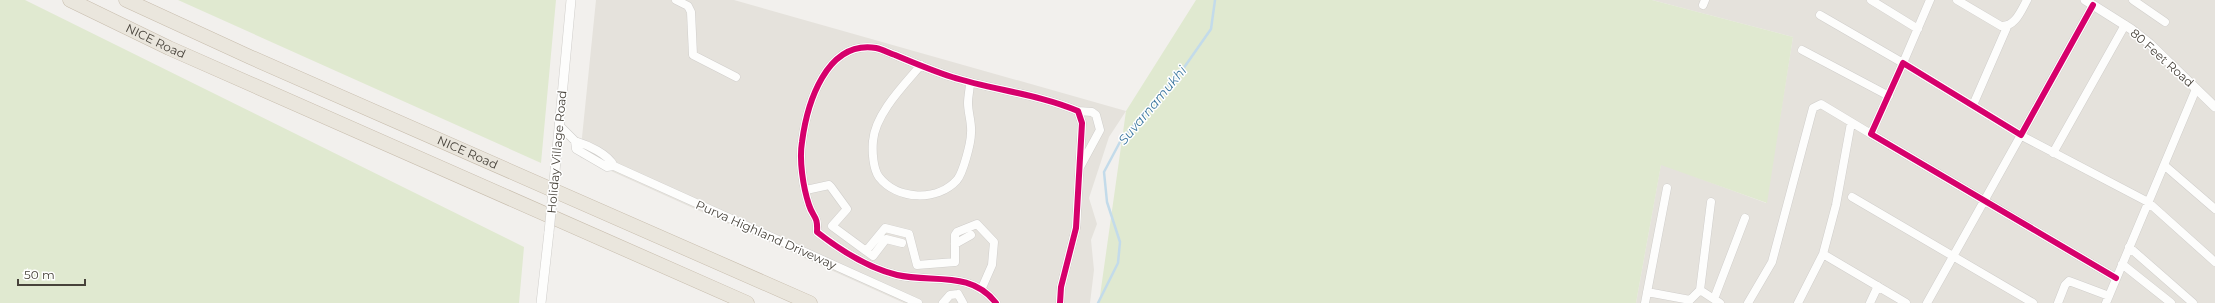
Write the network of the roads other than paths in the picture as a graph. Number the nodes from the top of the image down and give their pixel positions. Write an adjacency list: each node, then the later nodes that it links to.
1 (70, 0): 62 (highway, NICE Road)
2 (126, 0): 63 (highway, NICE Road)
3 (571, 0): 28 (street, Holiday Village Road)
4 (676, 0): 20 (street)
5 (1871, 0): 16 (street)
6 (1930, 0): 16 (street)
7 (1957, 0): 15 (street)
8 (2027, 0): 15 (street)
9 (2085, 0): 11 (street, 80 Feet Road)
10 (2133, 0): 13 (street)
11 (2093, 5): 14 (street, 80 Feet Road); 30 (street)
12 (1820, 15): 18 (street)
13 (2165, 22)
14 (2125, 25): 22 (street, 80 Feet Road); 31 (street)
15 (2007, 27): 24 (street)
16 (1918, 29): 18 (street)
17 (1802, 50): 23 (street)
18 (1903, 62): 23 (street); 24 (street)
19 (921, 65): 21 (street, Purva Highland Driveway); 21 (street); 35 (street, Purva Highland Driveway)
20 (736, 77)
21 (970, 82): 26 (street, Purva Highland Driveway)
22 (2196, 89): 25 (street, 80 Feet Road); 32 (street)
23 (1889, 96): 29 (street)
24 (1972, 105): 30 (street)
25 (2215, 107)
26 (1078, 111): 33 (street); 33 (street, Purva Highland Driveway)
27 (1851, 123): 29 (street); 47 (street); 70 (street)
28 (559, 125): 61 (street, Holiday Village Road, bridge); 64 (street, Purva Highland Driveway)
29 (1871, 134): 37 (street)
30 (2020, 135): 31 (street); 37 (street)
31 (2053, 153): 39 (street)
32 (2164, 165): 39 (street); 40 (street)
33 (1079, 170): 68 (street)
34 (1667, 188): 56 (street)
35 (806, 190): 46 (street); 52 (street, Purva Highland Driveway)
36 (1852, 198): 48 (street)
37 (1984, 201): 48 (street); 51 (street)
38 (1711, 202): 55 (street)
39 (2148, 202): 45 (street); 49 (street)
40 (2215, 209)
41 (1746, 218): 60 (street)
42 (971, 235): 44 (street)
43 (902, 243): 46 (street)
44 (955, 244): 46 (street); 54 (street)
45 (2129, 247): 50 (street); 78 (street)
46 (866, 251)
47 (1823, 254): 53 (street); 71 (street)
48 (1953, 258): 74 (street); 75 (street)
49 (2215, 262)
50 (2122, 264): 51 (street); 77 (street)
51 (2116, 278): 58 (street)
52 (964, 281): 54 (street, Purva Highland Driveway); 57 (street)
53 (1878, 286): 72 (street); 73 (street)
54 (981, 290): 67 (street, Purva Highland Driveway)
55 (1700, 290): 59 (street); 60 (street)
56 (1647, 292): 59 (street); 69 (street)
57 (958, 294): 65 (street); 66 (street)
58 (2107, 300): 76 (street)
59 (1690, 301)
60 (1717, 301)
61 (541, 303)
62 (747, 303)
63 (810, 303)
64 (918, 303)
65 (943, 303)
66 (964, 303)
67 (996, 303)
68 (1060, 303)
69 (1645, 303)
70 (1748, 303)
71 (1798, 303)
72 (1870, 303)
73 (1906, 303)
74 (1927, 303)
75 (2033, 303)
76 (2058, 303)
77 (2171, 303)
78 (2193, 303)

